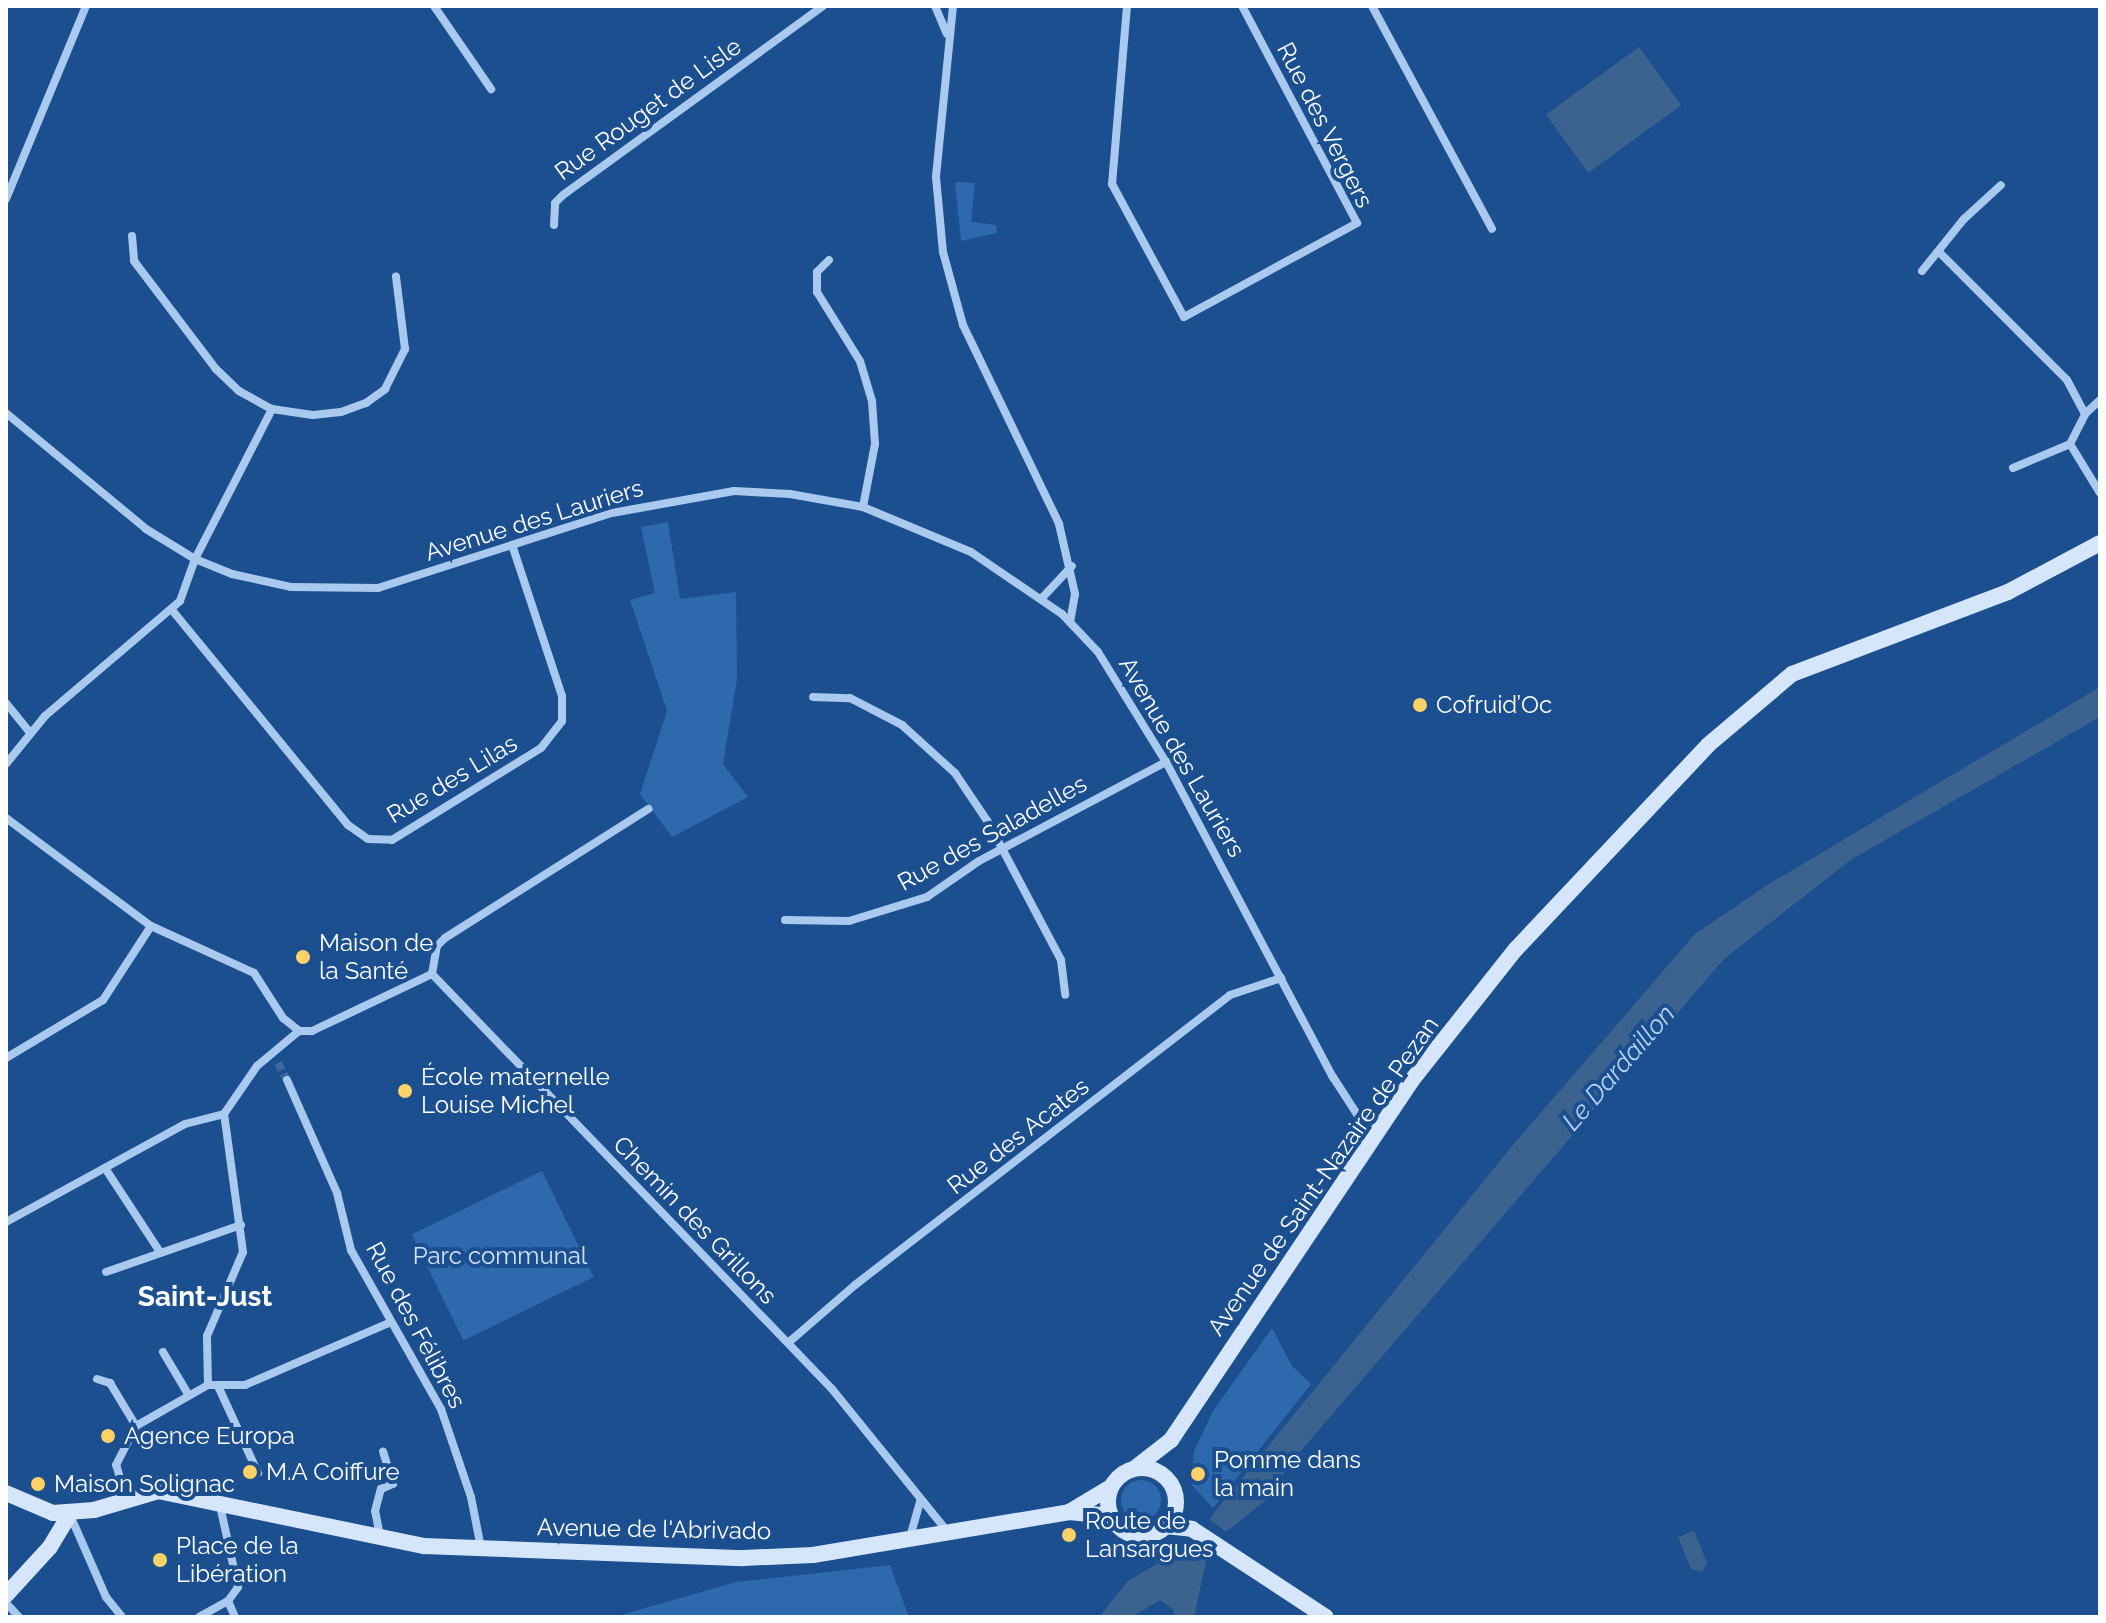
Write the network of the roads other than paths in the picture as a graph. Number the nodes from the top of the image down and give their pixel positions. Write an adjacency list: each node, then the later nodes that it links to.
1 (86, 6): 12 (street)
2 (434, 6): 10 (street)
3 (823, 6): 13 (street, Rue Rouget de Lisle)
4 (935, 6): 9 (street)
5 (953, 6): 9 (street)
6 (1127, 6): 7 (street, Rue des Vergers)
7 (1242, 6)
8 (1372, 6): 14 (street)
9 (948, 34): 31 (street)
10 (491, 89)
11 (2001, 185): 16 (street)
12 (6, 199)
13 (554, 225)
14 (1492, 229)
15 (132, 236): 21 (street)
16 (1939, 252): 18 (street); 23 (street)
17 (829, 260): 27 (street)
18 (1922, 271)
19 (396, 277): 21 (street)
20 (2100, 400): 23 (street)
21 (272, 409): 30 (street)
22 (6, 413): 30 (street, Avenue des Lauriers)
23 (2085, 414): 24 (street)
24 (2070, 444): 25 (street); 26 (street)
25 (2013, 468)
26 (2100, 493)
27 (863, 507): 29 (street, Avenue des Lauriers); 32 (street, Avenue des Lauriers)
28 (2100, 543): 52 (main road, Avenue de Saint-Nazaire de Pezan)
29 (512, 545): 30 (street, Avenue des Lauriers); 33 (street, Rue des Lilas)
30 (195, 559): 33 (street)
31 (1072, 566): 32 (street); 34 (street)
32 (1041, 599): 34 (street, Avenue des Lauriers)
33 (172, 610): 37 (street)
34 (1070, 622): 38 (street, Avenue des Lauriers)
35 (813, 697): 42 (street)
36 (6, 703): 37 (street)
37 (29, 731): 39 (street)
38 (1166, 762): 42 (street, Rue des Saladelles); 46 (street, Avenue des Lauriers)
39 (6, 764)
40 (648, 809): 45 (street)
41 (6, 818): 44 (street)
42 (1002, 848): 43 (street, Rue des Saladelles); 47 (street)
43 (785, 920)
44 (151, 926): 48 (street); 49 (street)
45 (432, 974): 48 (street); 59 (street, Chemin des Grillons)
46 (1281, 978): 52 (street, Avenue des Lauriers); 59 (street, Rue des Acates)
47 (1065, 995)
48 (299, 1031): 51 (street)
49 (6, 1058)
50 (287, 1080): 58 (street, Rue des Félibres)
51 (224, 1114): 53 (street); 55 (street)
52 (1374, 1140): 65 (main road, Avenue de Saint-Nazaire de Pezan)
53 (105, 1168): 54 (street); 56 (street)
54 (6, 1222)
55 (241, 1225): 56 (street); 62 (street)
56 (160, 1252): 57 (street)
57 (106, 1272)
58 (389, 1323): 62 (street); 84 (street, Rue des Félibres)
59 (788, 1343): 73 (street, Chemin des Grillons)
60 (163, 1352): 63 (street)
61 (97, 1379): 64 (street)
62 (213, 1385): 63 (street); 68 (street)
63 (188, 1394): 64 (street)
64 (136, 1426): 72 (street)
65 (1171, 1440): 67 (main road, Avenue de Saint-Nazaire de Pezan); 69 (main road, Avenue de Saint-Nazaire de Pezan)
66 (383, 1451): 83 (street)
67 (1135, 1468): 69 (main road); 70 (main road)
68 (258, 1473)
69 (1165, 1476): 75 (main road)
70 (1111, 1487): 76 (main road, Avenue de l'Abrivado); 78 (main road)
71 (6, 1493): 77 (main road)
72 (126, 1499): 74 (main road, Avenue de l'Abrivado); 77 (main road, Avenue de l'Abrivado)
73 (920, 1501): 81 (street, Chemin des Grillons); 82 (street)
74 (220, 1506): 83 (main road, Avenue de l'Abrivado); 86 (street)
75 (1176, 1507): 79 (main road); 80 (main road)
76 (1069, 1512): 78 (main road, Avenue de l'Abrivado); 81 (main road, Avenue de l'Abrivado)
77 (70, 1514): 85 (main road); 89 (street)
78 (1111, 1516): 79 (main road)
79 (1165, 1526): 80 (main road)
80 (1192, 1529): 92 (main road)
81 (947, 1531): 82 (main road, Avenue de l'Abrivado)
82 (910, 1537): 84 (main road, Avenue de l'Abrivado)
83 (382, 1540): 84 (main road, Avenue de l'Abrivado)
84 (481, 1548)
85 (6, 1595)
86 (228, 1601): 90 (street); 91 (street)
87 (6, 1603): 88 (street)
88 (19, 1617)
89 (122, 1617)
90 (199, 1617)
91 (235, 1617)
92 (1326, 1617)

